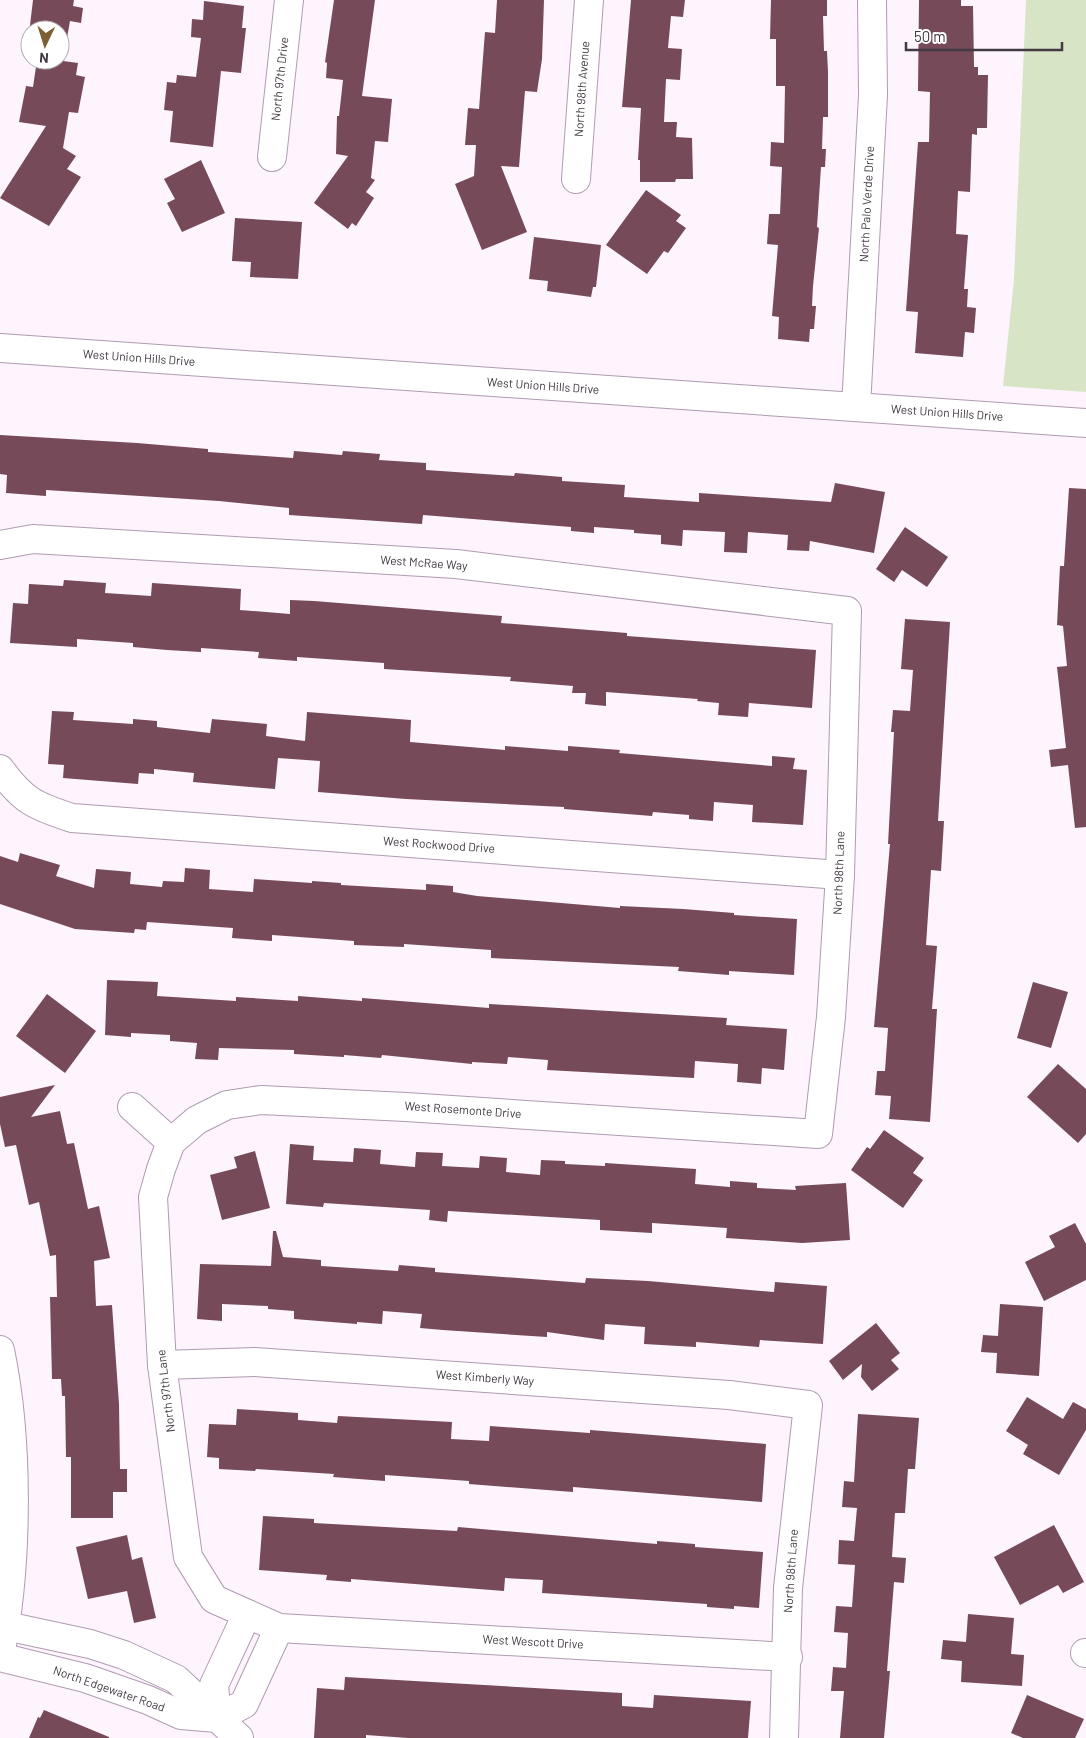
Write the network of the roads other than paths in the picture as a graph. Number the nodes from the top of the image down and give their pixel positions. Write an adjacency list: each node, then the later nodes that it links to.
1 (289, 0): 4 (street, North 97th Drive)
2 (589, 0): 5 (street, North 98th Avenue)
3 (872, 0): 7 (street, North Palo Verde Drive)
4 (272, 157)
5 (576, 179)
6 (0, 348): 7 (street, West Union Hills Drive)
7 (856, 407): 8 (street, West Union Hills Drive)
8 (1086, 423)
9 (0, 545): 10 (street, West McRae Way)
10 (847, 611): 12 (street, North 98th Lane)
11 (0, 769): 12 (street, West Rockwood Drive)
12 (840, 875): 14 (street, North 98th Lane)
13 (132, 1107): 15 (street)
14 (818, 1134): 15 (street, West Rosemonte Drive)
15 (171, 1142): 17 (street, North 97th Lane)
16 (0, 1350): 20 (street)
17 (162, 1366): 18 (street, West Kimberly Way); 19 (street, North 97th Lane)
18 (808, 1405): 23 (street, North 98th Lane)
19 (247, 1614): 21 (street, North 97th Lane); 24 (street)
20 (3, 1627): 22 (street); 24 (street)
21 (279, 1628): 23 (street, West Wescott Drive); 24 (street)
22 (0, 1656): 24 (street, North Edgewater Road)
23 (788, 1657): 26 (street, North 98th Lane)
24 (218, 1718): 25 (street)
25 (239, 1738)
26 (784, 1738)

